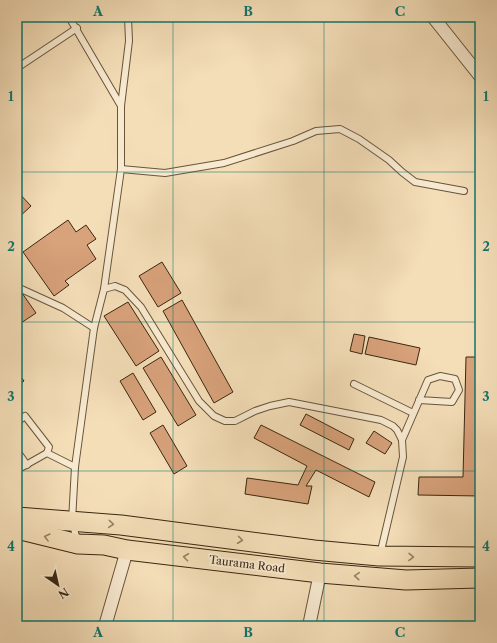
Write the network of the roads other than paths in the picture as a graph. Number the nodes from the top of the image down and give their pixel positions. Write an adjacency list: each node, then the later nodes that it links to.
1 (69, 17): 4 (lane)
2 (128, 17): 7 (lane)
3 (433, 17): 6 (street)
4 (76, 28): 5 (lane); 7 (lane)
5 (17, 68)
6 (480, 76)
7 (121, 106): 8 (lane)
8 (121, 169): 9 (lane); 11 (lane)
9 (464, 192)
10 (17, 288): 12 (lane)
11 (104, 289): 12 (lane); 17 (lane)
12 (94, 328): 21 (lane)
13 (354, 384): 15 (lane)
14 (419, 400): 14 (lane); 15 (lane)
15 (413, 413): 17 (lane)
16 (17, 422): 19 (lane)
17 (402, 440): 28 (lane)
18 (17, 451): 20 (lane)
19 (47, 453): 20 (lane); 21 (lane)
20 (27, 466): 22 (lane)
21 (75, 466): 24 (lane)
22 (17, 470)
23 (17, 517): 24 (main road, Taurama Road)
24 (72, 521): 26 (lane); 28 (main road, Taurama Road, one-way to 28)
25 (17, 529): 26 (main road, Taurama Road, one-way to 25)
26 (78, 544): 27 (main road, Taurama Road)
27 (127, 550): 30 (main road, Taurama Road, one-way to 27); 32 (street)
28 (379, 556): 29 (main road, Taurama Road, one-way to 29)
29 (480, 558)
30 (320, 573): 31 (main road, Taurama Road, one-way to 30); 33 (street)
31 (480, 578)
32 (105, 626)
33 (308, 626)

